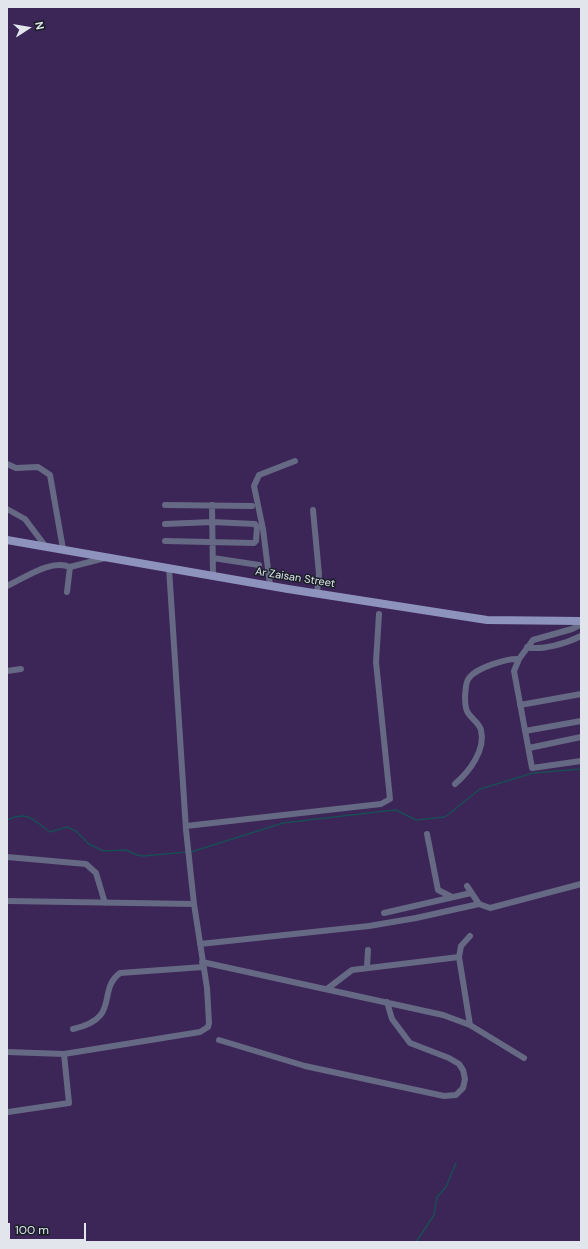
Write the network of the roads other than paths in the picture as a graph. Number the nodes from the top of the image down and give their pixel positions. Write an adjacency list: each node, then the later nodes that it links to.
1 (295, 461): 22 (street)
2 (7, 464): 14 (street)
3 (165, 505): 4 (street)
4 (212, 505): 5 (street); 8 (street)
5 (252, 506)
6 (7, 509): 13 (street)
7 (313, 510): 24 (street)
8 (212, 522): 9 (street); 11 (street); 11 (street)
9 (166, 524)
10 (7, 540): 13 (street, Ar Zaisan Street)
11 (212, 540): 12 (street); 16 (street)
12 (165, 541)
13 (46, 547): 14 (street, Ar Zaisan Street)
14 (63, 549): 15 (street, Ar Zaisan Street)
15 (108, 558): 18 (street); 19 (street, Ar Zaisan Street)
16 (213, 558): 17 (street); 20 (street)
17 (259, 565)
18 (70, 567): 21 (street); 23 (street)
19 (168, 568): 20 (street, Ar Zaisan Street); 40 (street)
20 (213, 576): 22 (street, Ar Zaisan Street)
21 (7, 586)
22 (270, 586): 24 (street, Ar Zaisan Street)
23 (67, 592)
24 (317, 593): 26 (street, Ar Zaisan Street)
25 (379, 614): 40 (street)
26 (581, 621): 28 (street)
27 (581, 636): 28 (street)
28 (527, 647): 29 (street)
29 (519, 659): 33 (street); 39 (street)
30 (21, 669): 31 (street)
31 (7, 671)
32 (581, 694): 33 (street)
33 (520, 705): 35 (street)
34 (581, 721): 35 (street)
35 (525, 731): 37 (street)
36 (581, 737): 37 (street)
37 (529, 748): 38 (street)
38 (581, 761)
39 (455, 784)
40 (186, 826): 49 (street)
41 (427, 834): 46 (street)
42 (7, 857): 48 (street)
43 (581, 884): 50 (street)
44 (467, 886): 45 (street)
45 (471, 893): 46 (street); 50 (street)
46 (452, 897): 51 (street)
47 (7, 901): 48 (street)
48 (105, 903): 49 (street)
49 (194, 904): 53 (street)
50 (479, 904): 53 (street)
51 (384, 913)
52 (470, 936): 55 (street)
53 (200, 944): 56 (street)
54 (368, 950): 57 (street)
55 (459, 956): 57 (street); 60 (street)
56 (202, 965): 58 (street); 61 (street); 64 (street)
57 (367, 967): 58 (street)
58 (327, 989): 59 (street)
59 (387, 1002): 60 (street); 62 (street)
60 (470, 1025): 65 (street)
61 (73, 1028)
62 (219, 1040)
63 (7, 1052): 64 (street)
64 (64, 1054): 66 (street)
65 (524, 1058)
66 (8, 1112)

